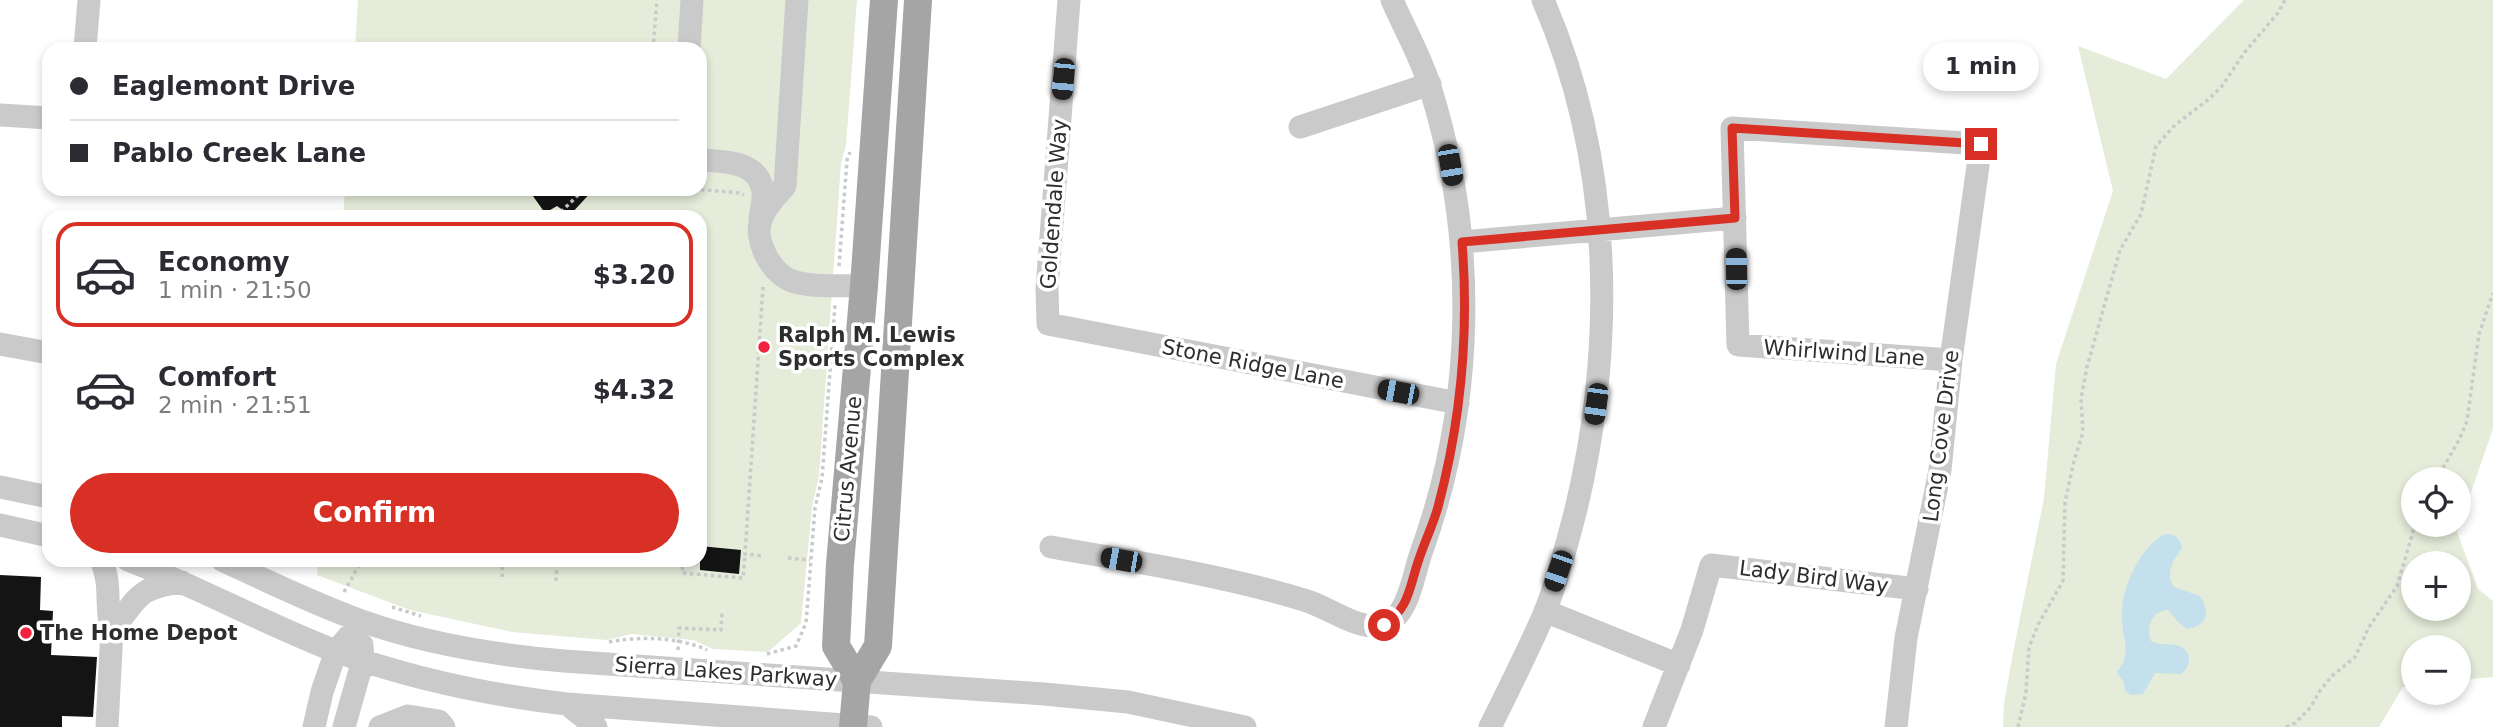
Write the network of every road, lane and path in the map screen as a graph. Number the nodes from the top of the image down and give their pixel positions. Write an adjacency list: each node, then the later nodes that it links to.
1 (89, 0): 11 (street)
2 (657, 0): 12 (path)
3 (692, 0): 13 (street)
4 (797, 0): 23 (street)
5 (884, 0): 28 (main road, Citrus Avenue)
6 (918, 0): 72 (main road, Citrus Avenue)
7 (1069, 0): 30 (street, Goldendale Way)
8 (1392, 0): 14 (street)
9 (1544, 0): 25 (street)
10 (2285, 0): 87 (path)
11 (86, 42)
12 (654, 42)
13 (689, 42)
14 (1430, 84): 17 (street); 26 (street)
15 (0, 115): 16 (street)
16 (42, 118)
17 (1300, 127)
18 (850, 149): 28 (path)
19 (707, 161): 23 (street)
20 (707, 190): 23 (path)
21 (577, 196): 22 (path)
22 (563, 210)
23 (753, 210): 28 (street)
24 (1735, 218): 25 (street); 33 (street, Whirlwind Lane); 33 (street, Long Cove Drive)
25 (1599, 229): 26 (street); 59 (street)
26 (1462, 242): 34 (street)
27 (761, 277): 42 (path)
28 (850, 286): 45 (path); 72 (main road, Citrus Avenue)
29 (2493, 293): 35 (path)
30 (1048, 324): 34 (street, Stone Ridge Lane)
31 (0, 344): 32 (street)
32 (42, 352)
33 (1951, 360): 56 (street, Long Cove Drive)
34 (1458, 403): 41 (street)
35 (2443, 467)
36 (0, 487): 37 (street)
37 (42, 496)
38 (0, 525): 39 (street)
39 (42, 534)
40 (2411, 537): 88 (path)
41 (1051, 547)
42 (745, 554): 43 (path); 52 (path)
43 (764, 556)
44 (788, 558): 45 (path)
45 (811, 560): 68 (path)
46 (103, 567): 63 (street)
47 (145, 567): 55 (street, Sierra Lakes Parkway)
48 (238, 567): 62 (street, Sierra Lakes Parkway)
49 (358, 567): 57 (path)
50 (503, 567): 53 (path)
51 (557, 567): 54 (path)
52 (682, 567)
53 (502, 577)
54 (556, 581)
55 (182, 582): 63 (street); 67 (street, Sierra Lakes Parkway)
56 (1917, 589): 70 (street, Lady Bird Way); 86 (street, Long Cove Drive)
57 (344, 592)
58 (393, 607): 61 (path)
59 (1545, 611): 70 (street); 84 (street)
60 (722, 612): 64 (path)
61 (424, 617)
62 (362, 621): 67 (street); 69 (street); 71 (street, Sierra Lakes Parkway)
63 (112, 630): 76 (street)
64 (678, 642): 65 (path); 66 (path); 71 (path)
65 (607, 643)
66 (708, 650)
67 (336, 651): 69 (street, Sierra Lakes Parkway); 77 (street)
68 (756, 653)
69 (363, 660): 73 (street, Sierra Lakes Parkway); 78 (street)
70 (1679, 665): 85 (street)
71 (677, 669): 72 (street, Sierra Lakes Parkway)
72 (857, 681): 75 (main road, Citrus Avenue); 83 (street, Sierra Lakes Parkway)
73 (567, 704): 74 (street, Sierra Lakes Parkway); 81 (street)
74 (685, 714): 75 (street, Sierra Lakes Parkway); 82 (street)
75 (859, 726)
76 (107, 727)
77 (314, 727)
78 (344, 727)
79 (380, 727): 80 (street)
80 (443, 727)
81 (596, 727)
82 (648, 727)
83 (1245, 727)
84 (1490, 727)
85 (1654, 727)
86 (1896, 727)
87 (2018, 727)
88 (2286, 727)

